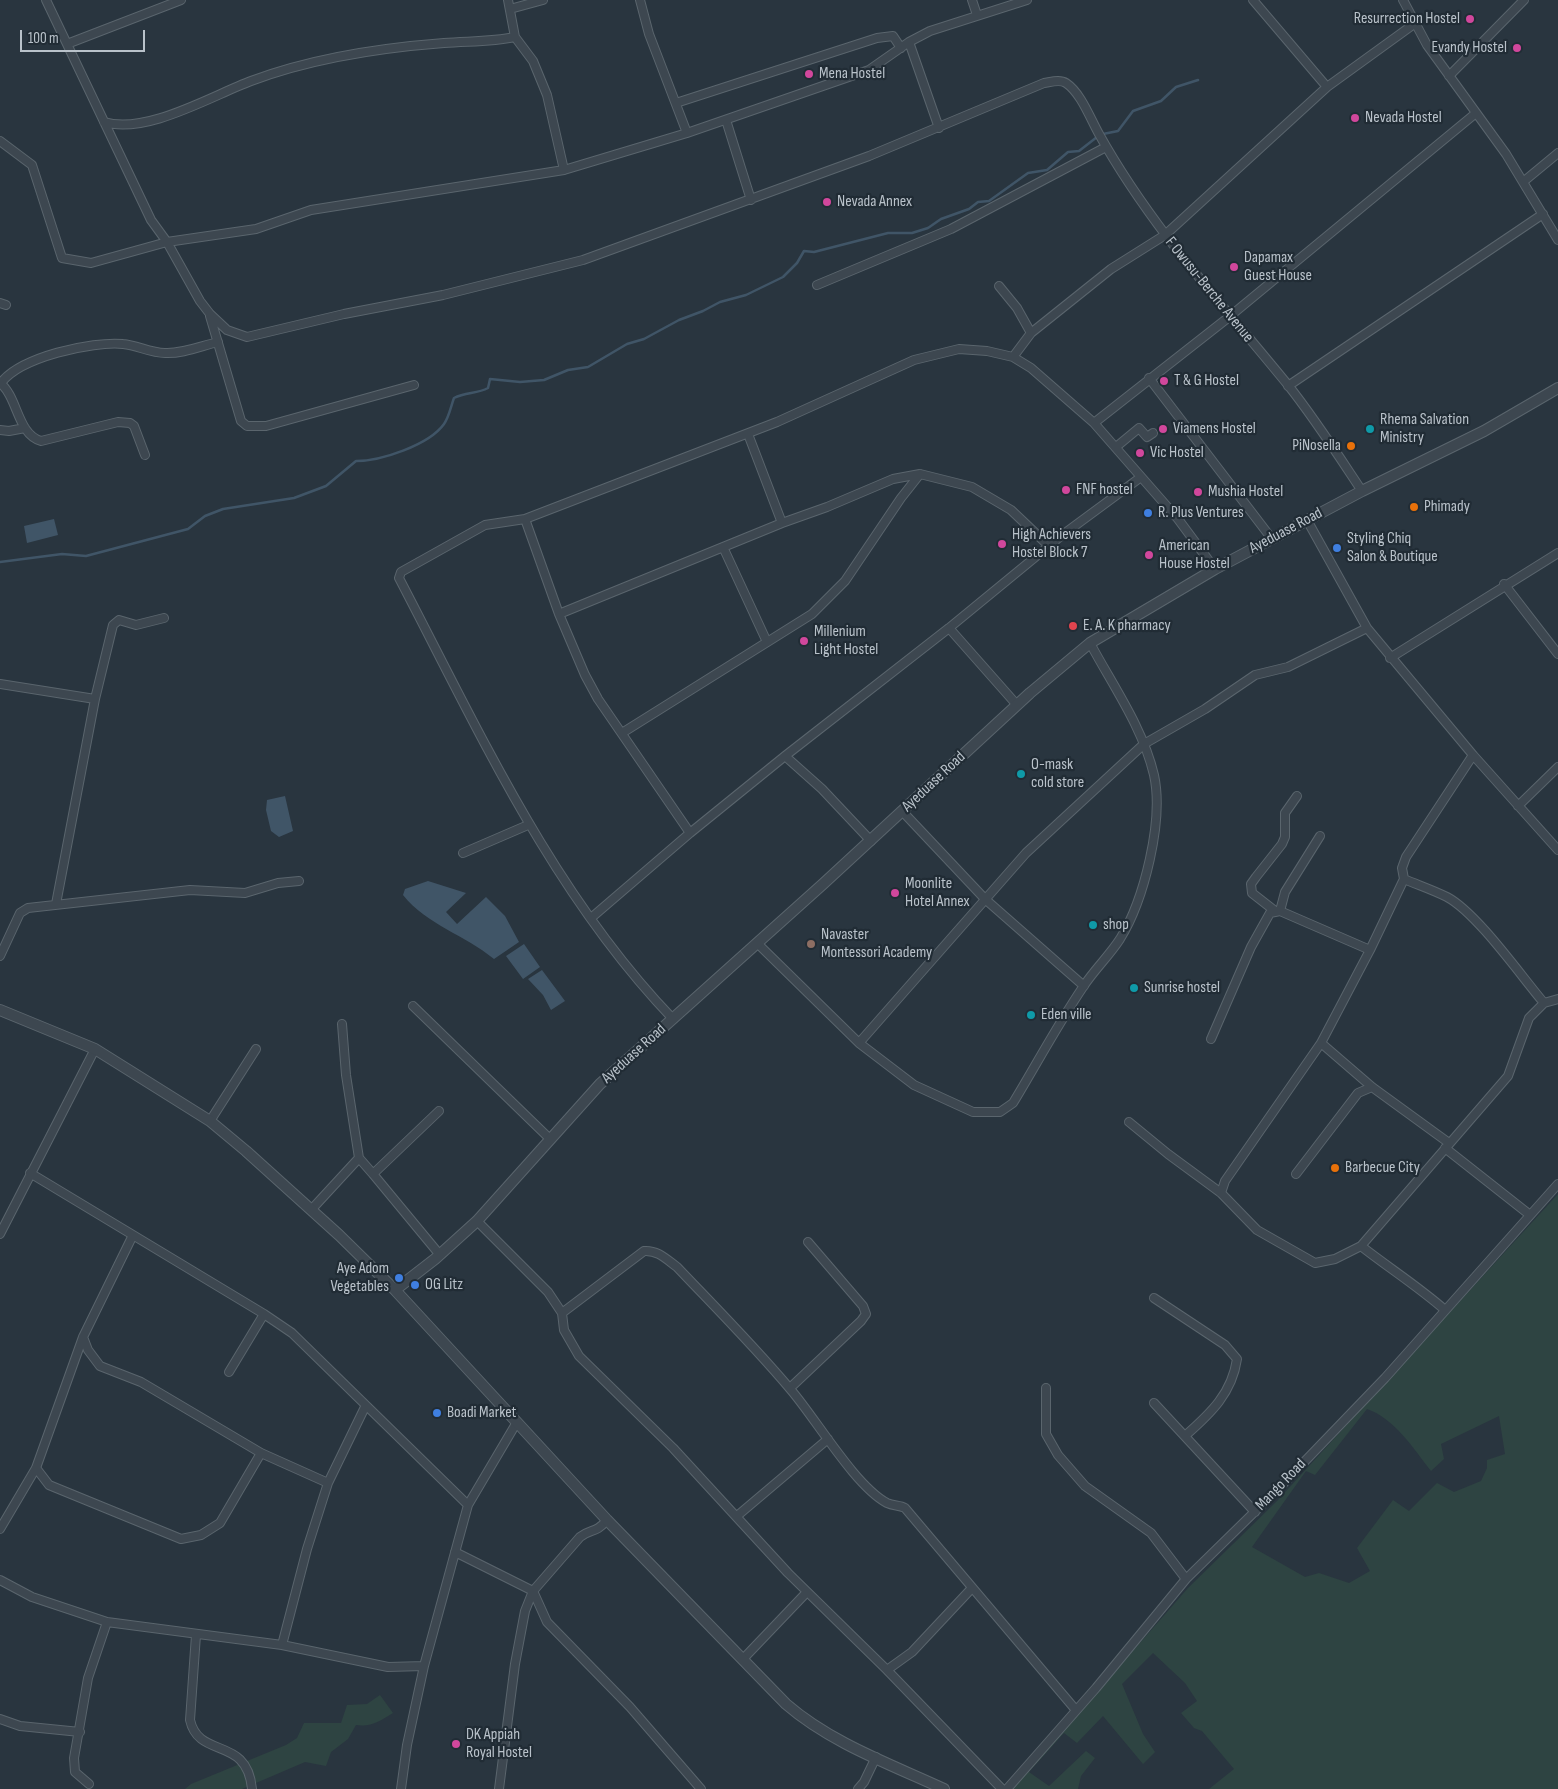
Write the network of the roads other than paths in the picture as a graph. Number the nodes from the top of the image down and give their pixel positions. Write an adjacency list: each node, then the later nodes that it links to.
1 (46, 0): 16 (street)
2 (181, 0): 16 (street)
3 (508, 0): 11 (street)
4 (543, 0): 11 (street)
5 (640, 0): 20 (street)
6 (972, 0): 12 (street)
7 (1026, 0): 12 (street)
8 (1253, 0): 19 (street)
9 (1403, 0): 13 (street)
10 (1524, 0): 18 (street)
11 (510, 9): 14 (street)
12 (977, 15): 15 (street)
13 (1414, 24): 18 (street); 19 (street)
14 (515, 37): 23 (street); 29 (street)
15 (909, 42): 17 (street); 24 (street)
16 (66, 44): 23 (street)
17 (901, 48): 20 (street); 22 (street)
18 (1449, 76): 21 (street)
19 (1327, 87): 33 (street)
20 (676, 103): 25 (street)
21 (1476, 113): 30 (street); 39 (street)
22 (726, 120): 25 (street); 31 (street)
23 (104, 122): 35 (street)
24 (939, 128): 27 (street, F Owusu-Berche Avenue); 31 (street)
25 (687, 133): 29 (street)
26 (0, 141): 35 (street)
27 (1106, 147): 33 (street, F Owusu-Berche Avenue); 36 (street)
28 (1558, 153): 30 (street)
29 (564, 170): 35 (street)
30 (1523, 182): 32 (street)
31 (750, 200): 38 (street)
32 (1543, 214): 34 (street); 46 (street)
33 (1165, 235): 39 (street, F Owusu-Berche Avenue); 40 (street)
34 (1558, 240)
35 (167, 242): 38 (street)
36 (817, 285)
37 (999, 286): 40 (street)
38 (210, 314): 41 (street)
39 (1229, 317): 43 (street); 46 (street, F Owusu-Berche Avenue)
40 (1032, 334): 42 (street)
41 (218, 342): 44 (street); 45 (street)
42 (1013, 356): 48 (street); 52 (street)
43 (1149, 378): 48 (street); 61 (street)
44 (1, 383): 49 (street)
45 (414, 384)
46 (1288, 386): 57 (street, F Owusu-Berche Avenue)
47 (1558, 388): 57 (street, Ayeduase Road)
48 (1094, 423): 53 (street)
49 (25, 428): 50 (street); 54 (street)
50 (0, 430)
51 (1153, 433): 53 (street)
52 (748, 434): 58 (street); 60 (street)
53 (1116, 447): 56 (street)
54 (145, 455)
55 (920, 474): 60 (street); 62 (street); 71 (street)
56 (1141, 477): 62 (street); 65 (street)
57 (1362, 491): 59 (street, Ayeduase Road)
58 (525, 520): 67 (street); 86 (street)
59 (1307, 520): 61 (street, Ayeduase Road); 70 (street)
60 (782, 523): 63 (street)
61 (1272, 539): 65 (street, Ayeduase Road)
62 (1049, 546): 69 (street)
63 (724, 547): 67 (street); 71 (street)
64 (1558, 553): 66 (street)
65 (1215, 568): 72 (street, Ayeduase Road)
66 (1504, 584): 73 (street); 74 (street)
67 (559, 614): 78 (street)
68 (164, 618): 76 (street)
69 (949, 628): 77 (street); 81 (street)
70 (1367, 628): 74 (street); 79 (street)
71 (767, 642): 78 (street)
72 (1090, 643): 77 (street, Ayeduase Road); 79 (street)
73 (1558, 654)
74 (1390, 658): 80 (street)
75 (0, 684): 76 (street)
76 (95, 699): 95 (street)
77 (1017, 705): 85 (street, Ayeduase Road)
78 (622, 733): 87 (street)
79 (1144, 744): 94 (street); 101 (street)
80 (1473, 755): 84 (street); 92 (street)
81 (785, 756): 87 (street); 89 (street)
82 (1558, 766): 84 (street)
83 (1297, 796): 96 (street)
84 (1518, 806): 90 (street)
85 (902, 811): 89 (street, Ayeduase Road); 94 (street)
86 (528, 825): 91 (street); 97 (street)
87 (690, 833): 97 (street)
88 (1320, 836): 96 (street)
89 (871, 841): 98 (street, Ayeduase Road)
90 (1558, 850)
91 (463, 853)
92 (1404, 879): 99 (street); 103 (street)
93 (299, 881): 95 (street)
94 (985, 899): 101 (street); 109 (street)
95 (56, 904): 100 (street)
96 (1278, 911): 99 (street); 108 (street)
97 (590, 918): 106 (street)
98 (757, 943): 106 (street, Ayeduase Road); 109 (street)
99 (1370, 950): 110 (street)
100 (0, 956)
101 (1084, 986): 109 (street)
102 (1558, 999): 103 (street)
103 (1544, 1003): 118 (street)
104 (413, 1006): 117 (street)
105 (0, 1010): 111 (street)
106 (673, 1019): 117 (street, Ayeduase Road)
107 (342, 1024): 119 (street)
108 (1211, 1039)
109 (859, 1043)
110 (1321, 1043): 113 (street); 124 (street)
111 (95, 1049): 115 (street); 120 (street)
112 (256, 1049): 115 (street)
113 (1372, 1087): 118 (street); 122 (street)
114 (438, 1111): 121 (street)
115 (210, 1121): 125 (street)
116 (1129, 1122): 124 (street)
117 (549, 1138): 128 (street, Ayeduase Road)
118 (1447, 1146): 126 (street); 132 (street)
119 (359, 1158): 121 (street); 125 (street)
120 (30, 1173): 127 (street); 130 (street)
121 (373, 1174): 133 (street)
122 (1296, 1174)
123 (1558, 1184): 126 (street, Mango Road)
124 (1221, 1193): 132 (street)
125 (311, 1210): 134 (street)
126 (1530, 1215): 136 (street, Mango Road)
127 (3, 1220): 129 (street)
128 (477, 1221): 133 (street, Ayeduase Road); 137 (street)
129 (0, 1234)
130 (133, 1235): 138 (street); 139 (street)
131 (808, 1242): 141 (street)
132 (1360, 1246): 136 (street)
133 (440, 1255): 134 (street, Ayeduase Road)
134 (395, 1290): 145 (street)
135 (1154, 1298): 146 (street)
136 (1445, 1310): 152 (street, Mango Road)
137 (562, 1313): 141 (street); 153 (street)
138 (264, 1314): 140 (street); 144 (street)
139 (83, 1337): 148 (street); 149 (street)
140 (229, 1372)
141 (790, 1388): 147 (street)
142 (1046, 1388): 157 (street)
143 (1154, 1403): 146 (street)
144 (365, 1407): 150 (street); 151 (street)
145 (518, 1422): 151 (street); 154 (street)
146 (1186, 1436): 152 (street)
147 (828, 1439): 153 (street); 159 (street)
148 (260, 1452): 149 (street); 150 (street)
149 (36, 1468): 155 (street)
150 (328, 1483): 164 (street)
151 (468, 1505): 156 (street)
152 (1255, 1512): 157 (street, Mango Road)
153 (737, 1516): 161 (street)
154 (607, 1520): 160 (street); 165 (street)
155 (0, 1529)
156 (455, 1552): 160 (street); 166 (street)
157 (1186, 1579): 168 (street, Mango Road)
158 (0, 1580): 162 (street)
159 (972, 1588): 167 (street); 168 (street)
160 (533, 1591): 175 (street); 176 (street)
161 (806, 1592): 165 (street); 167 (street)
162 (107, 1622): 163 (street); 170 (street)
163 (196, 1636): 164 (street); 173 (street)
164 (282, 1645): 166 (street)
165 (743, 1659): 171 (street)
166 (424, 1666): 174 (street)
167 (887, 1670): 179 (street)
168 (1075, 1710): 180 (street, Mango Road)
169 (0, 1719): 170 (street)
170 (80, 1732): 172 (street)
171 (876, 1757): 177 (street); 178 (street)
172 (89, 1784)
173 (252, 1789)
174 (402, 1789)
175 (499, 1789)
176 (701, 1789)
177 (858, 1789)
178 (944, 1789)
179 (1002, 1789)
180 (1007, 1789)

